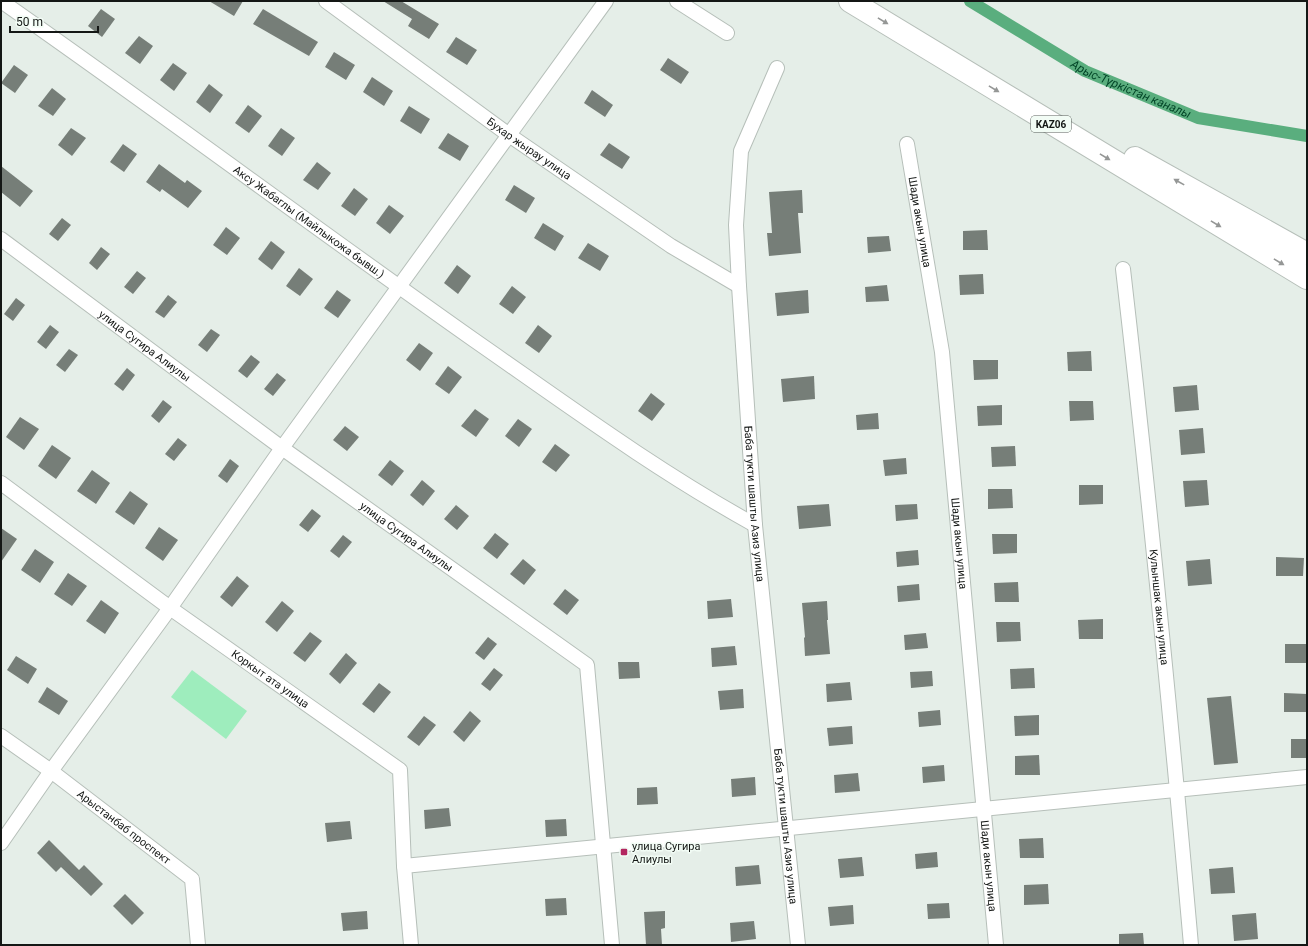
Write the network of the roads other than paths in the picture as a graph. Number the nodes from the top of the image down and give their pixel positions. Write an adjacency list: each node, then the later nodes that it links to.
1 (326, 1): 9 (street, Бухар жырау улица)
2 (606, 1): 9 (street)
3 (677, 1): 7 (street)
4 (850, 1): 11 (highway, KАZ06, one-way to 11)
5 (878, 1): 11 (highway, KАZ06, one-way to 5)
6 (3, 4): 17 (street, Аксу Жабаглы (Майлыкожа бывш.))
7 (727, 33)
8 (777, 68): 16 (street, Баба тукти шашты Азиз улица)
9 (509, 135): 16 (street, Бухар жырау улица); 17 (street)
10 (906, 144): 26 (street, Шади акын улица)
11 (1257, 237): 13 (highway, KАZ06); 15 (highway, KАZ06, one-way to 15)
12 (1, 239): 18 (street, улица Сугира Алиулы)
13 (1307, 254)
14 (1123, 269): 25 (street, Кулыншак акын улица)
15 (1307, 278)
16 (739, 286): 20 (street, Баба тукти шашты Азиз улица)
17 (399, 287): 18 (street); 20 (street, Аксу Жабаглы (Майлыкожа бывш.))
18 (282, 448): 21 (street); 29 (street, улица Сугира Алиулы)
19 (1, 483): 21 (street, Коркыт ата улица)
20 (755, 525): 27 (street, Баба тукти шашты Азиз улица)
21 (170, 608): 23 (street); 30 (street, Коркыт ата улица)
22 (1, 736): 23 (street, Арыстанбаб проспект)
23 (50, 771): 28 (street); 31 (street, Арыстанбаб проспект)
24 (1307, 777): 25 (street)
25 (1177, 790): 26 (street); 36 (street, Кулыншак акын улица)
26 (984, 809): 27 (street); 35 (street, Шади акын улица)
27 (786, 828): 29 (street); 34 (street, Баба тукти шашты Азиз улица)
28 (1, 843)
29 (604, 846): 30 (street); 33 (street, улица Сугира Алиулы)
30 (404, 866): 32 (street, Коркыт ата улица)
31 (198, 945)
32 (412, 945)
33 (612, 945)
34 (798, 945)
35 (996, 945)
36 (1191, 945)

